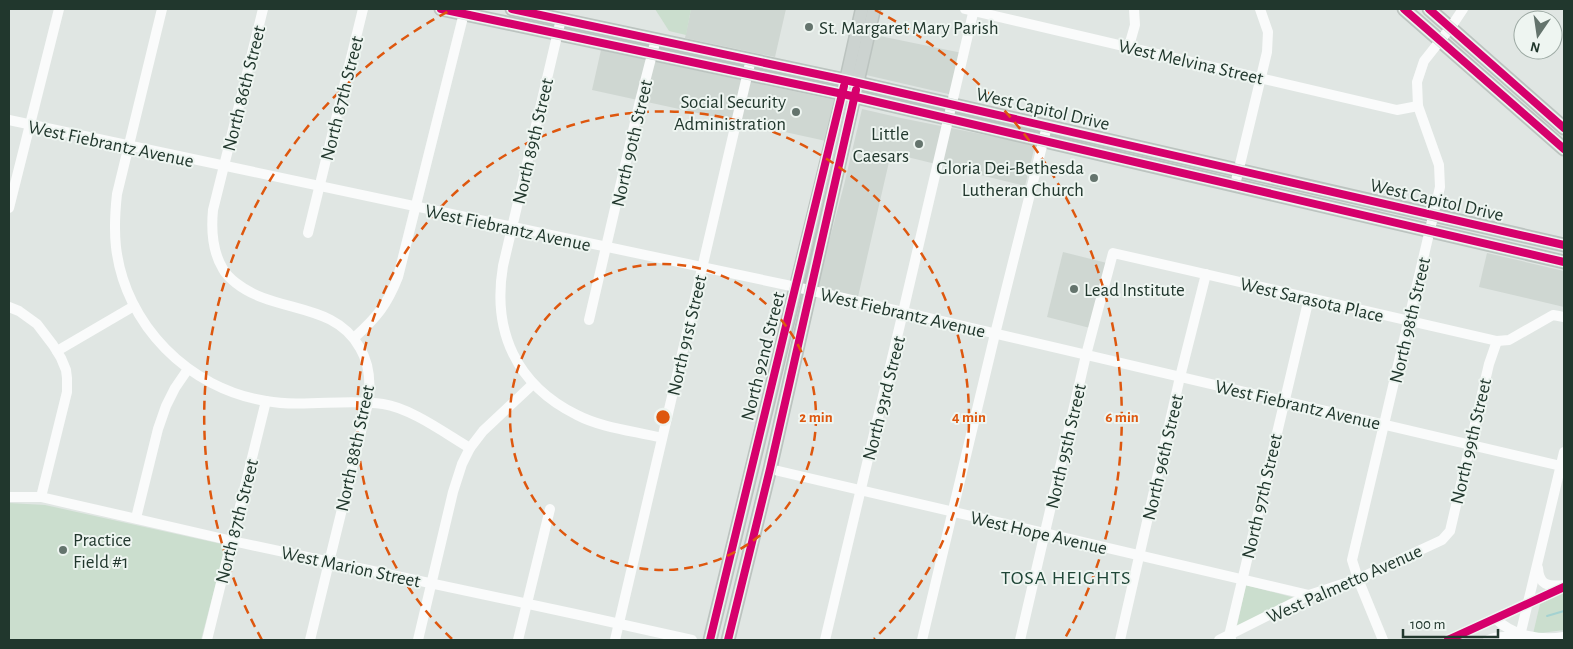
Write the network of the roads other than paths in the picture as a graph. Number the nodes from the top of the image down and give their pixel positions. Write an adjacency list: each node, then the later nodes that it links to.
1 (59, 9): 31 (street)
2 (162, 9): 35 (street)
3 (263, 9): 37 (street, North 86th Street)
4 (363, 9): 40 (street, North 87th Street)
5 (441, 9): 15 (main road)
6 (512, 9): 16 (main road, West Capitol Drive)
7 (862, 9): 26 (main road, North 92nd Street)
8 (874, 9): 26 (main road, North 92nd Street)
9 (971, 9): 21 (street, West Melvina Street); 27 (street, North 93rd Street)
10 (1134, 9): 21 (street)
11 (1260, 9): 25 (street)
12 (1404, 9): 20 (main road)
13 (1429, 9): 17 (main road)
14 (1463, 9): 17 (street, North 98th Street)
15 (464, 11): 18 (main road); 41 (street)
16 (561, 19): 18 (street, North 89th Street); 19 (main road, West Capitol Drive)
17 (1451, 28): 20 (street, North 98th Street); 33 (main road)
18 (557, 33): 22 (main road); 44 (street, North 89th Street)
19 (656, 39): 22 (street, North 90th Street); 23 (main road, West Capitol Drive)
20 (1440, 40): 28 (street, North 98th Street); 36 (main road)
21 (1129, 46): 25 (street, West Melvina Street)
22 (653, 54): 24 (main road); 49 (street, North 90th Street)
23 (751, 60): 24 (street, North 91st Street); 26 (main road, West Capitol Drive)
24 (747, 74): 26 (main road); 53 (street, North 91st Street)
25 (1261, 78): 28 (street, West Melvina Street); 38 (street)
26 (850, 88): 27 (main road, West Capitol Drive); 29 (main road, West Capitol Drive); 55 (main road, North 92nd Street); 56 (main road, North 92nd Street)
27 (951, 104): 29 (street, North 93rd Street); 32 (main road, West Capitol Drive)
28 (1418, 106): 43 (street, North 98th Street)
29 (949, 118): 34 (main road, West Capitol Drive); 60 (street, North 93rd Street)
30 (9, 120): 31 (street, West Fiebrantz Avenue)
31 (30, 126): 35 (street, West Fiebrantz Avenue); 42 (street)
32 (1047, 126): 34 (street); 38 (main road, West Capitol Drive)
33 (1564, 128)
34 (1043, 140): 39 (main road, West Capitol Drive); 64 (street)
35 (129, 147): 37 (street, West Fiebrantz Avenue); 58 (street)
36 (1564, 149)
37 (223, 167): 40 (street, West Fiebrantz Avenue); 65 (street, North 86th Street)
38 (1239, 170): 39 (street); 43 (main road, West Capitol Drive)
39 (1235, 185): 45 (main road, West Capitol Drive)
40 (320, 187): 41 (street, West Fiebrantz Avenue); 46 (street, North 87th Street)
41 (416, 207): 44 (street, West Fiebrantz Avenue); 65 (street)
42 (9, 208)
43 (1434, 215): 45 (street, North 98th Street); 47 (main road, West Capitol Drive)
44 (512, 228): 49 (street, West Fiebrantz Avenue); 71 (street, North 89th Street)
45 (1431, 231): 50 (main road, West Capitol Drive); 63 (street, North 98th Street)
46 (308, 233)
47 (1541, 239): 48 (main road, West Capitol Drive); 50 (main road)
48 (1564, 244)
49 (606, 248): 53 (street, West Fiebrantz Avenue); 62 (street, North 90th Street)
50 (1505, 248): 52 (main road, West Capitol Drive)
51 (1113, 253): 54 (street, West Sarasota Place); 68 (street, North 95th Street)
52 (1560, 260)
53 (702, 268): 55 (street, West Fiebrantz Avenue); 76 (street, North 91st Street)
54 (1206, 274): 57 (street, West Sarasota Place); 70 (street, North 96th Street)
55 (796, 288): 56 (street, West Fiebrantz Avenue); 112 (main road, North 92nd Street)
56 (810, 291): 60 (street, West Fiebrantz Avenue); 81 (main road, North 92nd Street)
57 (1309, 298): 63 (street, West Sarasota Place); 73 (street, North 97th Street)
58 (134, 306): 67 (street); 69 (street)
59 (9, 307): 67 (street)
60 (903, 312): 64 (street, West Fiebrantz Avenue); 82 (street, North 93rd Street)
61 (1564, 317): 66 (street)
62 (589, 320)
63 (1409, 321): 66 (street, West Sarasota Place); 75 (street, North 98th Street)
64 (995, 334): 68 (street, West Fiebrantz Avenue); 86 (street)
65 (354, 337): 74 (street, North 88th Street)
66 (1498, 342): 77 (street, North 99th Street)
67 (57, 351): 84 (street)
68 (1086, 355): 70 (street, West Fiebrantz Avenue); 88 (street, North 95th Street)
69 (188, 369): 72 (street); 87 (street)
70 (1180, 377): 73 (street, West Fiebrantz Avenue); 91 (street, North 96th Street)
71 (534, 384): 76 (street); 78 (street)
72 (266, 401): 74 (street); 90 (street, North 87th Street)
73 (1284, 401): 75 (street, West Fiebrantz Avenue); 94 (street, North 97th Street)
74 (368, 403): 78 (street); 92 (street, North 88th Street)
75 (1385, 424): 77 (street, West Fiebrantz Avenue); 95 (street, North 98th Street)
76 (662, 438): 102 (street, North 91st Street)
77 (1470, 444): 80 (street, West Fiebrantz Avenue); 89 (street, North 99th Street)
78 (470, 448): 96 (street)
79 (1564, 452): 80 (street)
80 (1561, 466): 93 (street)
81 (770, 469): 82 (street, West Hope Avenue); 113 (main road, North 92nd Street)
82 (860, 491): 86 (street, West Hope Avenue); 114 (street, North 93rd Street)
83 (9, 497): 84 (street, West Marion Street)
84 (41, 498): 87 (street, West Marion Street)
85 (550, 509): 99 (street)
86 (952, 512): 88 (street, West Hope Avenue); 115 (street)
87 (136, 518): 90 (street, West Marion Street)
88 (1044, 533): 91 (street, West Hope Avenue); 116 (street, North 95th Street)
89 (1442, 540): 95 (street, West Palmetto Avenue)
90 (231, 541): 92 (street, West Marion Street); 106 (street, North 87th Street)
91 (1139, 554): 94 (street, West Hope Avenue); 117 (street, North 96th Street)
92 (329, 561): 96 (street, West Marion Street); 107 (street, North 88th Street)
93 (1537, 564): 97 (street); 100 (street)
94 (1242, 579): 98 (street, West Hope Avenue); 104 (street, North 97th Street)
95 (1358, 579): 98 (street, West Palmetto Avenue); 119 (street, North 98th Street)
96 (432, 584): 99 (street, West Marion Street); 108 (street)
97 (1564, 586): 100 (street)
98 (1309, 595): 104 (street, West Palmetto Avenue)
99 (527, 604): 102 (street, West Marion Street); 109 (street)
100 (1528, 604): 101 (street); 105 (street)
101 (1496, 619): 105 (street); 120 (street)
102 (619, 623): 110 (street, North 91st Street); 111 (street, West Marion Street)
103 (1564, 637): 122 (street)
104 (1230, 638): 118 (street, West Palmetto Avenue)
105 (1521, 638): 121 (street); 122 (street)
106 (207, 640)
107 (310, 640)
108 (418, 640)
109 (518, 640)
110 (615, 640)
111 (692, 640)
112 (710, 640)
113 (728, 640)
114 (824, 640)
115 (922, 640)
116 (1020, 640)
117 (1120, 640)
118 (1219, 640)
119 (1383, 640)
120 (1448, 640)
121 (1488, 640)
122 (1551, 640)

